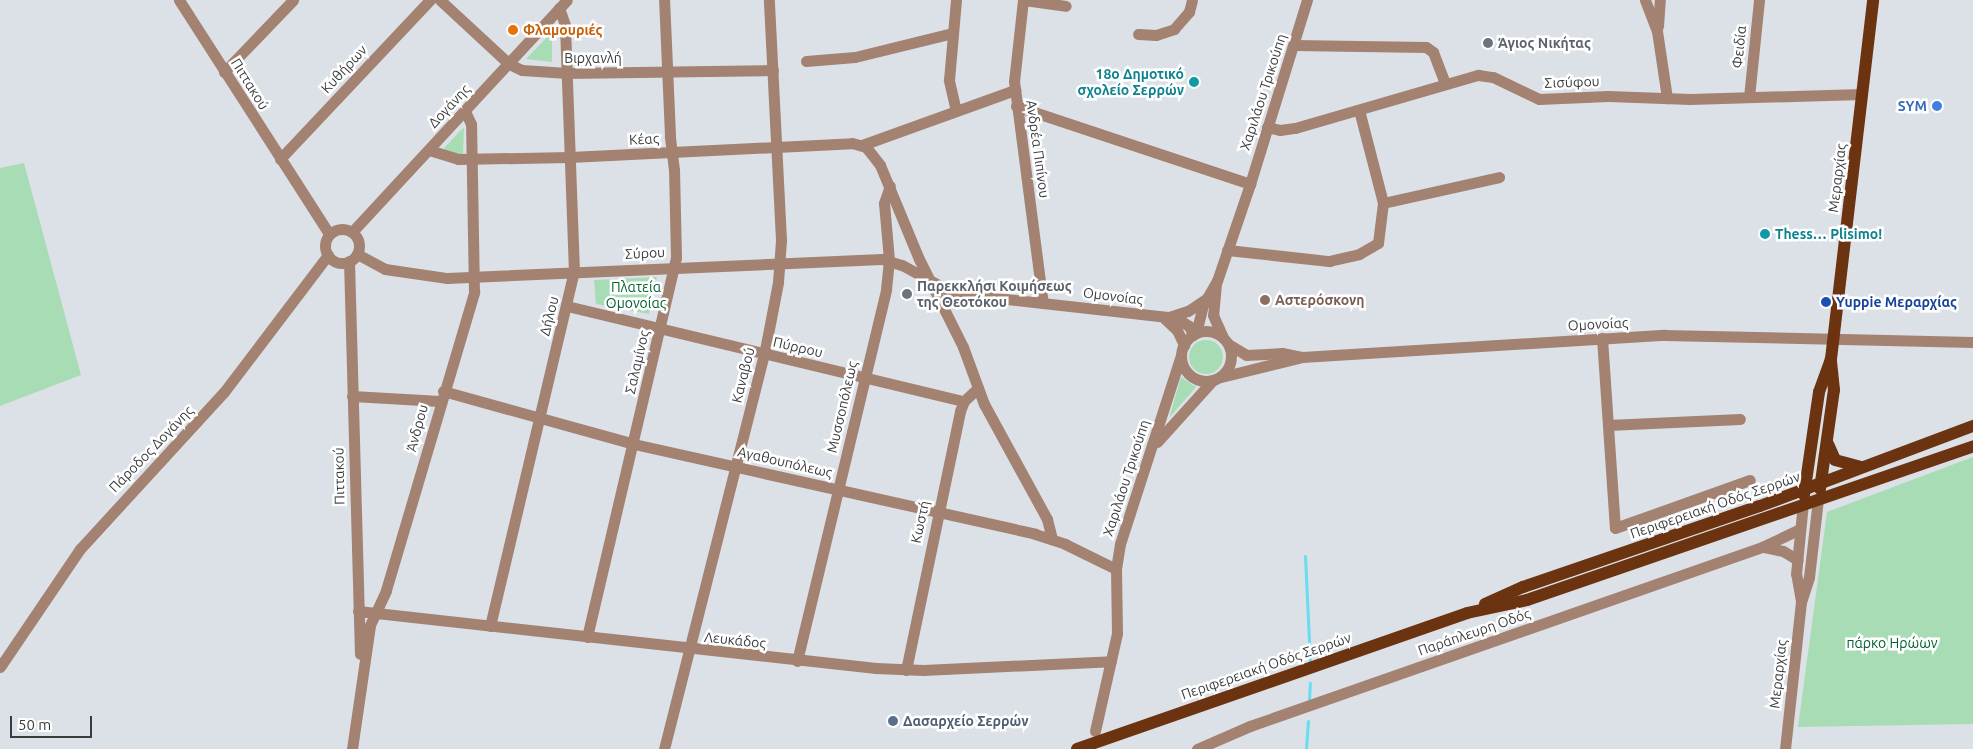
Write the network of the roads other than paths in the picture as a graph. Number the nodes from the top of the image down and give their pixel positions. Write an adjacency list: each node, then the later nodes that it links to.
1 (179, 0): 24 (street, Πιττακού)
2 (293, 0): 24 (street)
3 (430, 0): 43 (street, Κυθήρων)
4 (440, 0): 22 (street, Βιρχανλή)
5 (664, 0): 26 (street, Σαλαμίνος)
6 (769, 0): 23 (street, Καναβού)
7 (956, 0): 18 (street)
8 (1023, 0): 16 (street); 28 (street, Ανδρέα Πιπίνου)
9 (1192, 0): 19 (street)
10 (1307, 0): 20 (street, Χαριλάου Τρικούπη)
11 (1645, 0): 17 (street)
12 (1660, 0): 17 (street)
13 (1759, 0): 30 (street, Φειδία)
14 (1873, 0): 29 (main road, Μεραρχίας)
15 (563, 4): 22 (street, Δογάνης); 25 (street, Δήλου)
16 (1066, 6)
17 (1657, 31): 31 (street)
18 (953, 33): 21 (street); 35 (street)
19 (1138, 34)
20 (1294, 44): 27 (street); 36 (street, Χαριλάου Τρικούπη)
21 (806, 61)
22 (508, 64): 25 (street, Βιρχανλή); 33 (street, Δογάνης)
23 (773, 70): 26 (street, Βιρχανλή); 38 (street, Καναβού)
24 (224, 72): 43 (street, Πιττακού)
25 (567, 73): 26 (street, Βιρχανλή); 41 (street, Δήλου)
26 (667, 73): 40 (street, Σαλαμίνος)
27 (1444, 84): 31 (street, Σισύφου); 34 (street, Σισύφου)
28 (1015, 90): 32 (street, Ανδρέα Πιπίνου); 35 (street)
29 (1862, 94): 30 (street, Σισύφου); 67 (main road, Μεραρχίας)
30 (1749, 97): 31 (street, Σισύφου)
31 (1668, 98)
32 (1016, 106): 45 (street); 61 (street, Ανδρέα Πιπίνου)
33 (465, 110): 39 (street, Δογάνης); 42 (street, Άνδρου)
34 (1359, 110): 36 (street, Σισύφου); 47 (street)
35 (956, 111): 37 (street)
36 (1267, 127): 45 (street, Χαριλάου Τρικούπη)
37 (862, 145): 38 (street, Κέας); 46 (street)
38 (777, 147): 40 (street, Κέας); 54 (street, Καναβού)
39 (429, 150): 42 (street, Κέας); 48 (street, Δογάνης)
40 (672, 152): 41 (street, Κέας); 55 (street, Σαλαμίνος)
41 (570, 157): 42 (street, Κέας); 56 (street, Δήλου)
42 (471, 158): 57 (street, Άνδρου)
43 (280, 159): 49 (street, Πιττακού)
44 (1499, 177): 47 (street)
45 (1250, 184): 50 (street, Χαριλάου Τρικούπη)
46 (890, 186): 53 (street, Μυσσοπόλεως); 59 (street)
47 (1383, 203): 50 (street)
48 (352, 232): 49 (street); 52 (street)
49 (329, 234): 51 (street)
50 (1227, 250): 58 (street, Χαριλάου Τρικούπη)
51 (328, 255): 52 (street); 111 (street, Πάροδος Δογάνης)
52 (353, 258): 57 (street, Σύρου); 77 (street, Πιττακού)
53 (889, 260): 54 (street, Σύρου); 59 (street, Σύρου); 74 (street, Μυσσοπόλεως)
54 (780, 262): 55 (street, Σύρου); 71 (street, Καναβού)
55 (674, 266): 56 (street, Σύρου); 64 (street, Σαλαμίνος)
56 (574, 272): 57 (street, Σύρου); 62 (street, Δήλου)
57 (475, 278): 78 (street, Άνδρου)
58 (1217, 281): 60 (street, Χαριλάου Τρικούπη); 68 (street)
59 (933, 284): 61 (street, Ομονοίας); 76 (street)
60 (1207, 297): 63 (street); 65 (street, Χαριλάου Τρικούπη)
61 (1043, 302): 63 (street, Ομονοίας)
62 (567, 306): 64 (street, Πύρρου); 81 (street, Δήλου)
63 (1165, 318): 65 (street, Ομονοίας); 70 (street)
64 (660, 330): 71 (street, Πύρρου); 85 (street, Σαλαμίνος)
65 (1195, 334): 68 (street); 70 (street)
66 (1602, 338): 67 (street, Ομονοίας); 72 (street, Ομονοίας); 82 (street)
67 (1833, 340): 69 (street, Ομονοίας); 73 (main road, Μεραρχίας)
68 (1226, 341): 72 (street, Ομονοίας); 75 (street)
69 (1973, 342)
70 (1182, 350): 75 (street); 86 (street, Χαριλάου Τρικούπη)
71 (764, 355): 74 (street, Πύρρου); 88 (street, Καναβού)
72 (1302, 357): 75 (street)
73 (1831, 359): 84 (main road, Μεραρχίας); 92 (main road, Μεραρχίας)
74 (864, 379): 79 (street, Πύρρου); 93 (street, Μυσσοπόλεως)
75 (1217, 379): 86 (street)
76 (978, 388): 79 (street); 98 (street)
77 (352, 396): 78 (street, Αγαθουπόλεως); 103 (street, Πιττακού)
78 (442, 396): 81 (street, Αγαθουπόλεως); 104 (street, Άνδρου)
79 (964, 401): 96 (street, Κωστή)
80 (1740, 419): 82 (street)
81 (539, 420): 85 (street, Αγαθουπόλεως); 106 (street, Δήλου)
82 (1608, 425): 90 (street)
83 (1973, 426): 89 (main road, Περιφερειακή Οδός Σερρών)
84 (1827, 442): 89 (main road); 91 (main road, Μεραρχίας)
85 (634, 444): 88 (street, Αγαθουπόλεως); 107 (street, Σαλαμίνος)
86 (1154, 445): 101 (street, Χαριλάου Τρικούπη)
87 (1973, 446): 94 (main road, Περιφερειακή Οδός Σερρών)
88 (734, 466): 93 (street, Αγαθουπόλεως); 108 (street, Καναβού)
89 (1863, 468): 91 (main road, Περιφερειακή Οδός Σερρών)
90 (1750, 480)
91 (1821, 483): 92 (main road, Περιφερειακή Οδός Σερρών); 94 (main road, Μεραρχίας)
92 (1806, 489): 95 (main road, Μεραρχίας); 105 (main road, Περιφερειακή Οδός Σερρών)
93 (838, 490): 96 (street, Αγαθουπόλεως); 109 (street, Μυσσοπόλεως)
94 (1818, 498): 95 (main road, Περιφερειακή Οδός Σερρών); 102 (street, Μεραρχίας)
95 (1803, 503): 97 (street, Μεραρχίας); 105 (main road, Περιφερειακή Οδός Σερρών)
96 (938, 512): 98 (street, Αγαθουπόλεως); 112 (street, Κωστή)
97 (1800, 529): 99 (street, Παράπλευρη Οδός); 100 (street, Μεραρχίας)
98 (1052, 538): 101 (street, Αγαθουπόλεως)
99 (1762, 547): 100 (street); 118 (street, Παράπλευρη Οδός)
100 (1798, 560): 102 (street, Μεραρχίας)
101 (1116, 569): 110 (street, Χαριλάου Τρικούπη)
102 (1801, 602): 119 (street, Μεραρχίας)
103 (358, 611): 104 (street, Λευκάδος); 113 (street, Πιττακού)
104 (375, 613): 106 (street, Λευκάδος); 113 (street, Άνδρου)
105 (1467, 613): 117 (main road, Περιφερειακή Οδός Σερρών)
106 (490, 626): 107 (street, Λευκάδος)
107 (587, 637): 108 (street, Λευκάδος)
108 (690, 650): 109 (street, Λευκάδος); 116 (street, Καναβού)
109 (797, 661): 112 (street, Λευκάδος)
110 (1111, 661): 112 (street, Λευκάδος); 114 (street, Χαριλάου Τρικούπη)
111 (0, 666)
112 (906, 670)
113 (362, 691): 115 (street, Άνδρου)
114 (1095, 731)
115 (352, 749)
116 (664, 749)
117 (1077, 749)
118 (1197, 749)
119 (1785, 749)

